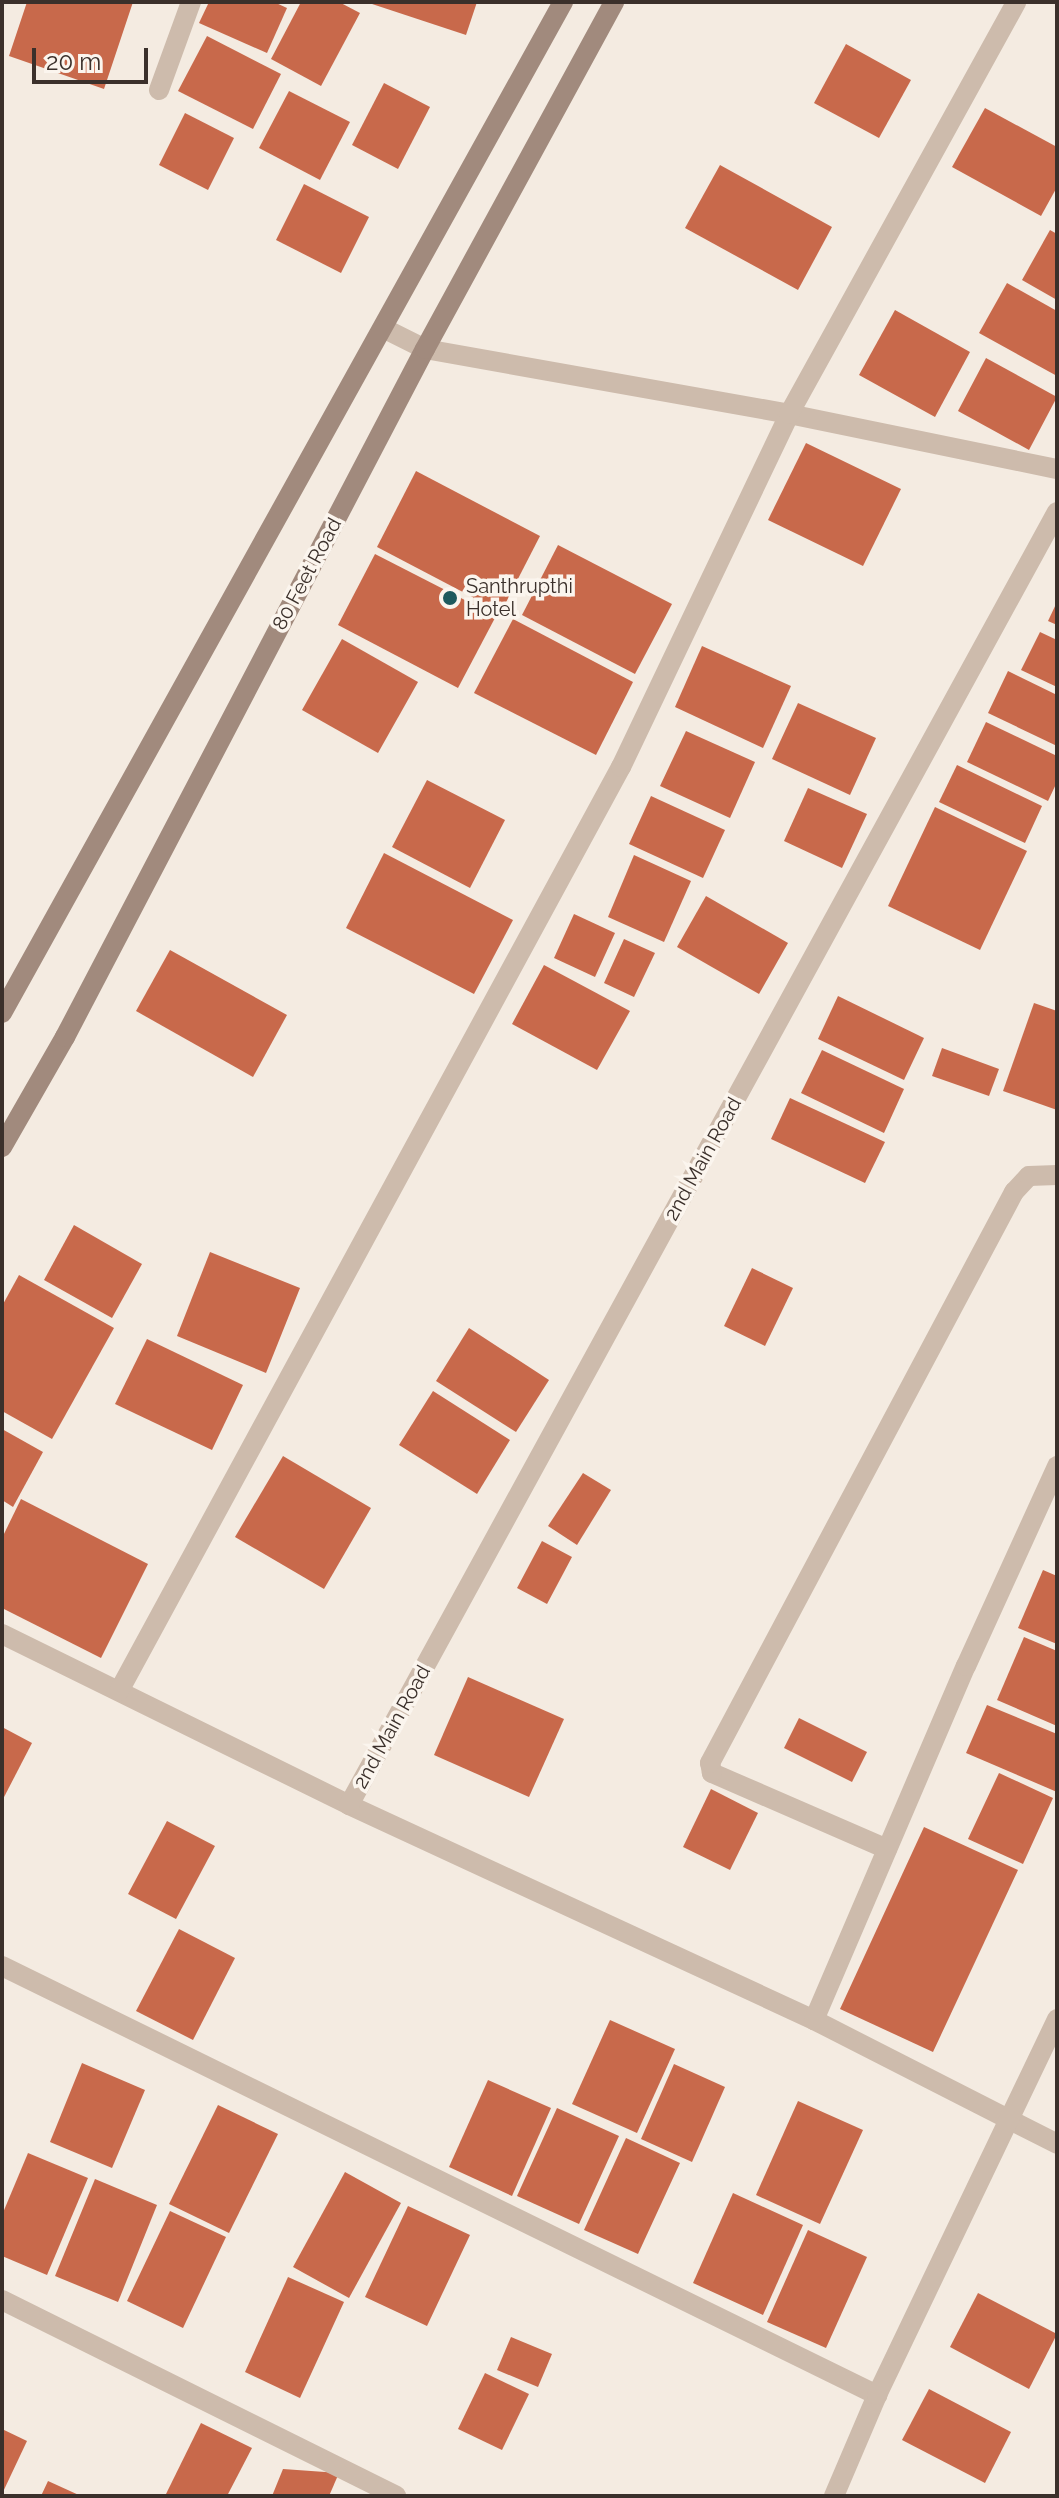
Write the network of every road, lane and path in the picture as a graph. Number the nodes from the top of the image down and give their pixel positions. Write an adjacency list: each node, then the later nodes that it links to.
1 (191, 2): 5 (street)
2 (563, 2): 6 (main road)
3 (614, 2): 7 (main road, 80 Feet Road)
4 (1016, 2): 8 (street)
5 (159, 90)
6 (383, 328): 7 (street); 11 (main road)
7 (425, 349): 8 (street); 12 (main road, 80 Feet Road)
8 (789, 414): 9 (street); 16 (street)
9 (1057, 469)
10 (1057, 512): 17 (street, 2nd Main Road)
11 (2, 1013)
12 (2, 1147)
13 (1057, 1175): 18 (street)
14 (1057, 1466): 18 (street)
15 (2, 1634): 16 (street)
16 (119, 1691): 17 (street)
17 (349, 1805): 21 (street)
18 (887, 1849): 21 (street)
19 (2, 1966): 25 (street)
20 (1057, 2019): 22 (street)
21 (814, 2020): 22 (street)
22 (1009, 2120): 23 (street); 25 (street)
23 (1057, 2144)
24 (2, 2300): 26 (street)
25 (877, 2395): 27 (street)
26 (396, 2496)
27 (834, 2496)

